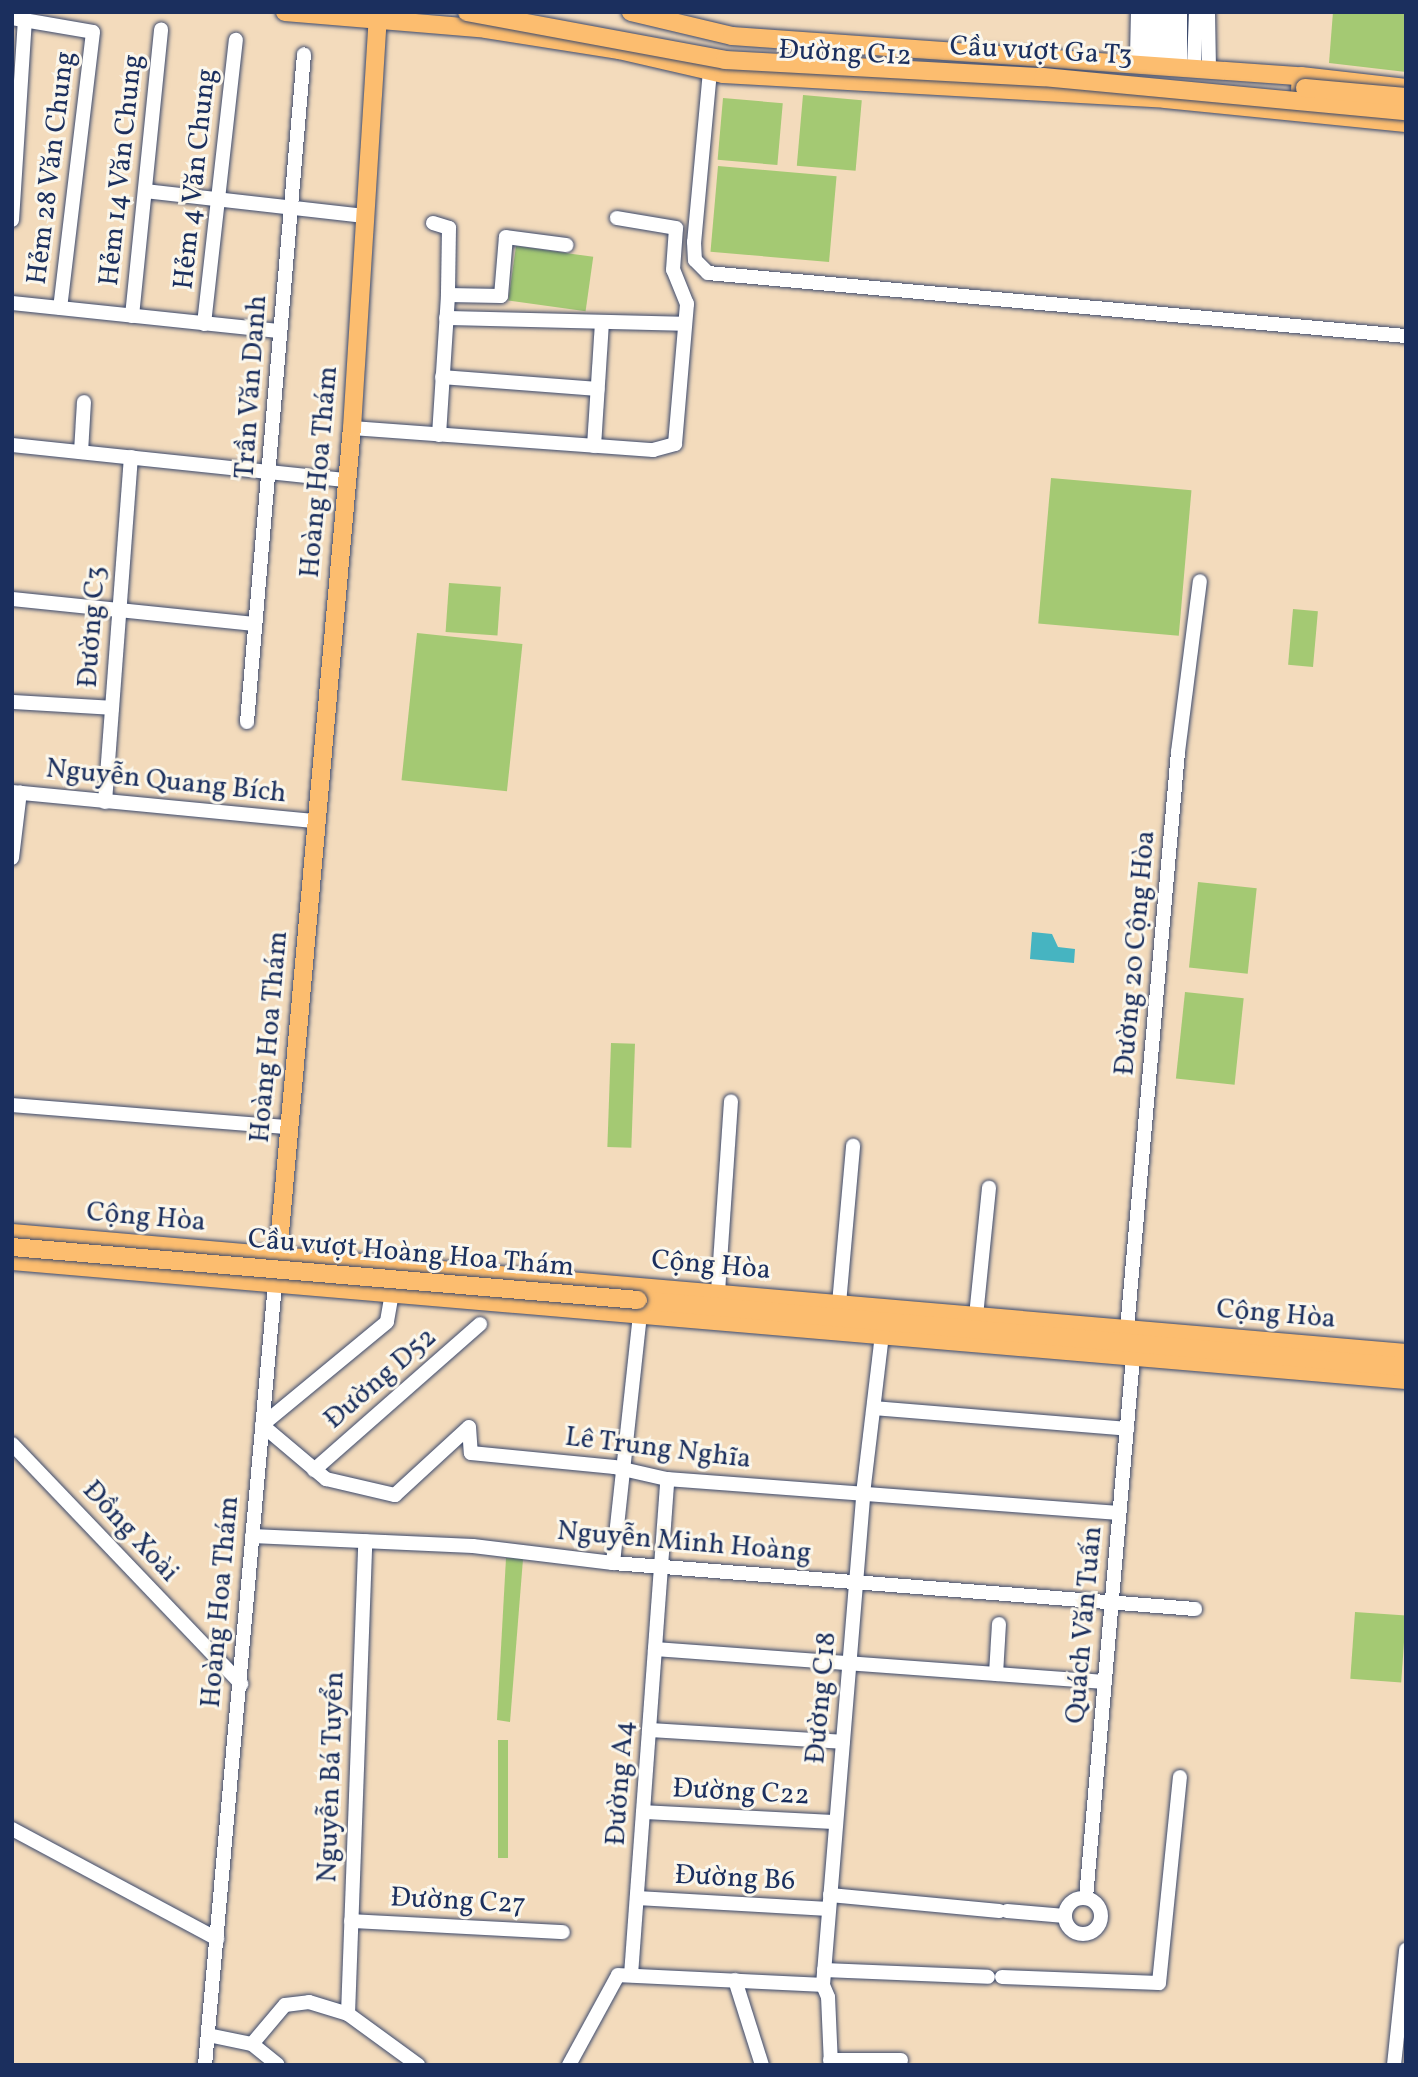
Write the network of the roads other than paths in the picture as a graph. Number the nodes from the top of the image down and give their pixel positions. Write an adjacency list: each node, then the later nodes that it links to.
1 (285, 12): 10 (main road, Đường C12)
2 (467, 12): 25 (main road, Cầu vượt Ga T3, bridge)
3 (542, 12): 21 (main road, Cầu vượt Ga T3, bridge)
4 (631, 12): 14 (main road, Đường C12)
5 (1138, 12): 16 (street)
6 (1158, 12): 16 (street); 16 (street)
7 (1180, 12): 16 (street)
8 (1196, 12): 16 (street)
9 (1208, 12): 16 (street)
10 (378, 15): 17 (main road, Đường C12); 30 (main road, Hoàng Hoa Thám)
11 (19, 19): 32 (street); 37 (street, Hẻm 28 Văn Chung)
12 (161, 29): 27 (street, Hẻm 14 Văn Chung)
13 (236, 40): 28 (street, Hẻm 4 Văn Chung)
14 (958, 49): 16 (main road, Đường C12); 19 (main road)
15 (304, 54): 29 (street, Trần Văn Danh)
16 (1170, 65): 18 (main road, Đường C12); 22 (main road); 23 (main road)
17 (710, 71): 19 (main road, Đường C12); 44 (street)
18 (1299, 76): 20 (main road, Đường C12); 24 (main road)
19 (947, 86): 22 (main road, Đường C12)
20 (1406, 88)
21 (1406, 97)
22 (1165, 99): 23 (main road, Đường C12)
23 (1207, 102): 24 (main road, Đường C12)
24 (1298, 111): 26 (main road, Đường C12)
25 (1406, 111)
26 (1406, 123)
27 (145, 191): 28 (street); 38 (street, Hẻm 14 Văn Chung)
28 (217, 199): 29 (street); 41 (street, Hẻm 4 Văn Chung)
29 (291, 207): 30 (street); 43 (street, Trần Văn Danh)
30 (365, 216): 48 (main road, Hoàng Hoa Thám)
31 (617, 218): 42 (street)
32 (12, 220)
33 (433, 223): 35 (street)
34 (566, 245): 35 (street)
35 (448, 295): 39 (street)
36 (12, 303): 37 (street)
37 (61, 308): 38 (street)
38 (132, 316): 41 (street)
39 (446, 318): 40 (street); 45 (street)
40 (602, 323): 42 (street); 46 (street)
41 (204, 324): 43 (street)
42 (685, 324): 51 (street)
43 (279, 331): 54 (street, Trần Văn Danh)
44 (1406, 336)
45 (442, 377): 46 (street); 49 (street)
46 (598, 389): 51 (street)
47 (84, 402): 52 (street)
48 (352, 428): 49 (street); 55 (main road, Hoàng Hoa Thám)
49 (439, 435): 51 (street)
50 (12, 445): 52 (street)
51 (594, 446)
52 (81, 452): 53 (street)
53 (131, 457): 54 (street); 58 (street, Đường C3)
54 (272, 471): 55 (street); 59 (street, Trần Văn Danh)
55 (347, 480): 65 (main road, Hoàng Hoa Thám)
56 (1199, 581): 87 (street, Đường 20 Cộng Hòa)
57 (12, 599): 58 (street)
58 (118, 609): 59 (street); 61 (street, Đường C3)
59 (255, 624): 62 (street, Trần Văn Danh)
60 (12, 702): 61 (street)
61 (112, 708): 64 (street, Đường C3)
62 (247, 722)
63 (16, 792): 64 (street, Nguyễn Quang Bích); 66 (street)
64 (106, 802): 65 (street, Nguyễn Quang Bích)
65 (314, 821): 69 (main road, Hoàng Hoa Thám)
66 (12, 858)
67 (731, 1101): 81 (street)
68 (12, 1105): 69 (street)
69 (288, 1127): 75 (main road, Hoàng Hoa Thám)
70 (853, 1146): 83 (street)
71 (989, 1188): 85 (street)
72 (12, 1233): 74 (main road, Cộng Hòa)
73 (12, 1247): 84 (main road, Cầu vượt Hoàng Hoa Thám, bridge)
74 (203, 1249): 75 (main road, Cộng Hòa); 78 (main road)
75 (278, 1255): 77 (main road, Cộng Hòa); 79 (main road, Hoàng Hoa Thám)
76 (12, 1261): 78 (main road, Cộng Hòa)
77 (349, 1261): 80 (main road); 81 (main road, Cộng Hòa)
78 (201, 1278): 79 (main road, Cộng Hòa)
79 (275, 1283): 80 (main road, Cộng Hòa); 94 (street, Hoàng Hoa Thám)
80 (346, 1289): 82 (main road, Cộng Hòa)
81 (718, 1292): 83 (main road, Cộng Hòa)
82 (392, 1293): 84 (main road, Cộng Hòa); 94 (street)
83 (839, 1304): 85 (main road, Cộng Hòa)
84 (639, 1306): 88 (main road, Cộng Hòa); 91 (main road, Cộng Hòa); 97 (street)
85 (976, 1316): 87 (main road, Cộng Hòa)
86 (480, 1324): 98 (street, Đường D52)
87 (1127, 1329): 89 (main road, Cộng Hòa)
88 (883, 1335): 90 (main road, Cộng Hòa); 93 (street, Đường C18)
89 (1406, 1353)
90 (1133, 1357): 92 (main road, Cộng Hòa); 95 (street, Quách Văn Tuấn)
91 (1406, 1367)
92 (1406, 1381)
93 (874, 1408): 95 (street); 100 (street, Đường C18)
94 (262, 1425): 98 (street, Lê Trung Nghĩa); 102 (street, Hoàng Hoa Thám)
95 (1127, 1429): 101 (street, Quách Văn Tuấn)
96 (12, 1444): 114 (street, Đồng Xoài)
97 (622, 1469): 98 (street, Lê Trung Nghĩa); 99 (street, Lê Trung Nghĩa); 104 (street)
98 (314, 1470)
99 (667, 1479): 100 (street, Lê Trung Nghĩa); 105 (street, Đường A4)
100 (863, 1494): 101 (street, Lê Trung Nghĩa); 106 (street, Đường C18)
101 (1119, 1513): 107 (street, Quách Văn Tuấn)
102 (252, 1536): 103 (street, Nguyễn Minh Hoàng); 114 (street, Hoàng Hoa Thám)
103 (365, 1541): 104 (street, Nguyễn Minh Hoàng); 125 (street, Nguyễn Bá Tuyển)
104 (612, 1563): 105 (street, Nguyễn Minh Hoàng)
105 (661, 1567): 106 (street, Nguyễn Minh Hoàng); 110 (street, Đường A4)
106 (856, 1583): 107 (street, Nguyễn Minh Hoàng); 111 (street, Đường C18)
107 (1111, 1603): 108 (street, Nguyễn Minh Hoàng); 113 (street, Quách Văn Tuấn)
108 (1195, 1609)
109 (999, 1624): 112 (street)
110 (655, 1649): 111 (street); 115 (street, Đường A4)
111 (849, 1663): 112 (street); 116 (street, Đường C18)
112 (996, 1674): 113 (street)
113 (1105, 1682): 122 (street, Quách Văn Tuấn)
114 (240, 1684): 127 (street, Hoàng Hoa Thám)
115 (649, 1730): 116 (street); 118 (street, Đường A4)
116 (843, 1742): 119 (street, Đường C18)
117 (1180, 1777): 131 (street)
118 (643, 1812): 119 (street, Đường C22); 121 (street, Đường A4)
119 (836, 1822): 123 (street, Đường C18)
120 (12, 1829): 127 (street)
121 (637, 1898): 123 (street, Đường B6); 129 (street, Đường A4)
122 (1086, 1898): 124 (street); 124 (street)
123 (830, 1902): 124 (street, Đường B6); 131 (street, Đường C18)
124 (1065, 1916)
125 (351, 1921): 126 (street, Đường C27); 133 (street, Nguyễn Bá Tuyển)
126 (563, 1932)
127 (217, 1939): 134 (street, Hoàng Hoa Thám)
128 (1406, 1950): 130 (street)
129 (631, 1975): 132 (street); 141 (street)
130 (1404, 1977): 143 (street)
131 (824, 1978): 132 (street); 137 (street, Đường C18)
132 (735, 1980): 142 (street)
133 (348, 2014): 135 (street); 140 (street)
134 (208, 2035): 135 (street); 138 (street, Hoàng Hoa Thám)
135 (252, 2044): 139 (street)
136 (901, 2060): 137 (street)
137 (831, 2062)
138 (205, 2065)
139 (278, 2065)
140 (418, 2065)
141 (569, 2065)
142 (762, 2065)
143 (1394, 2065)

